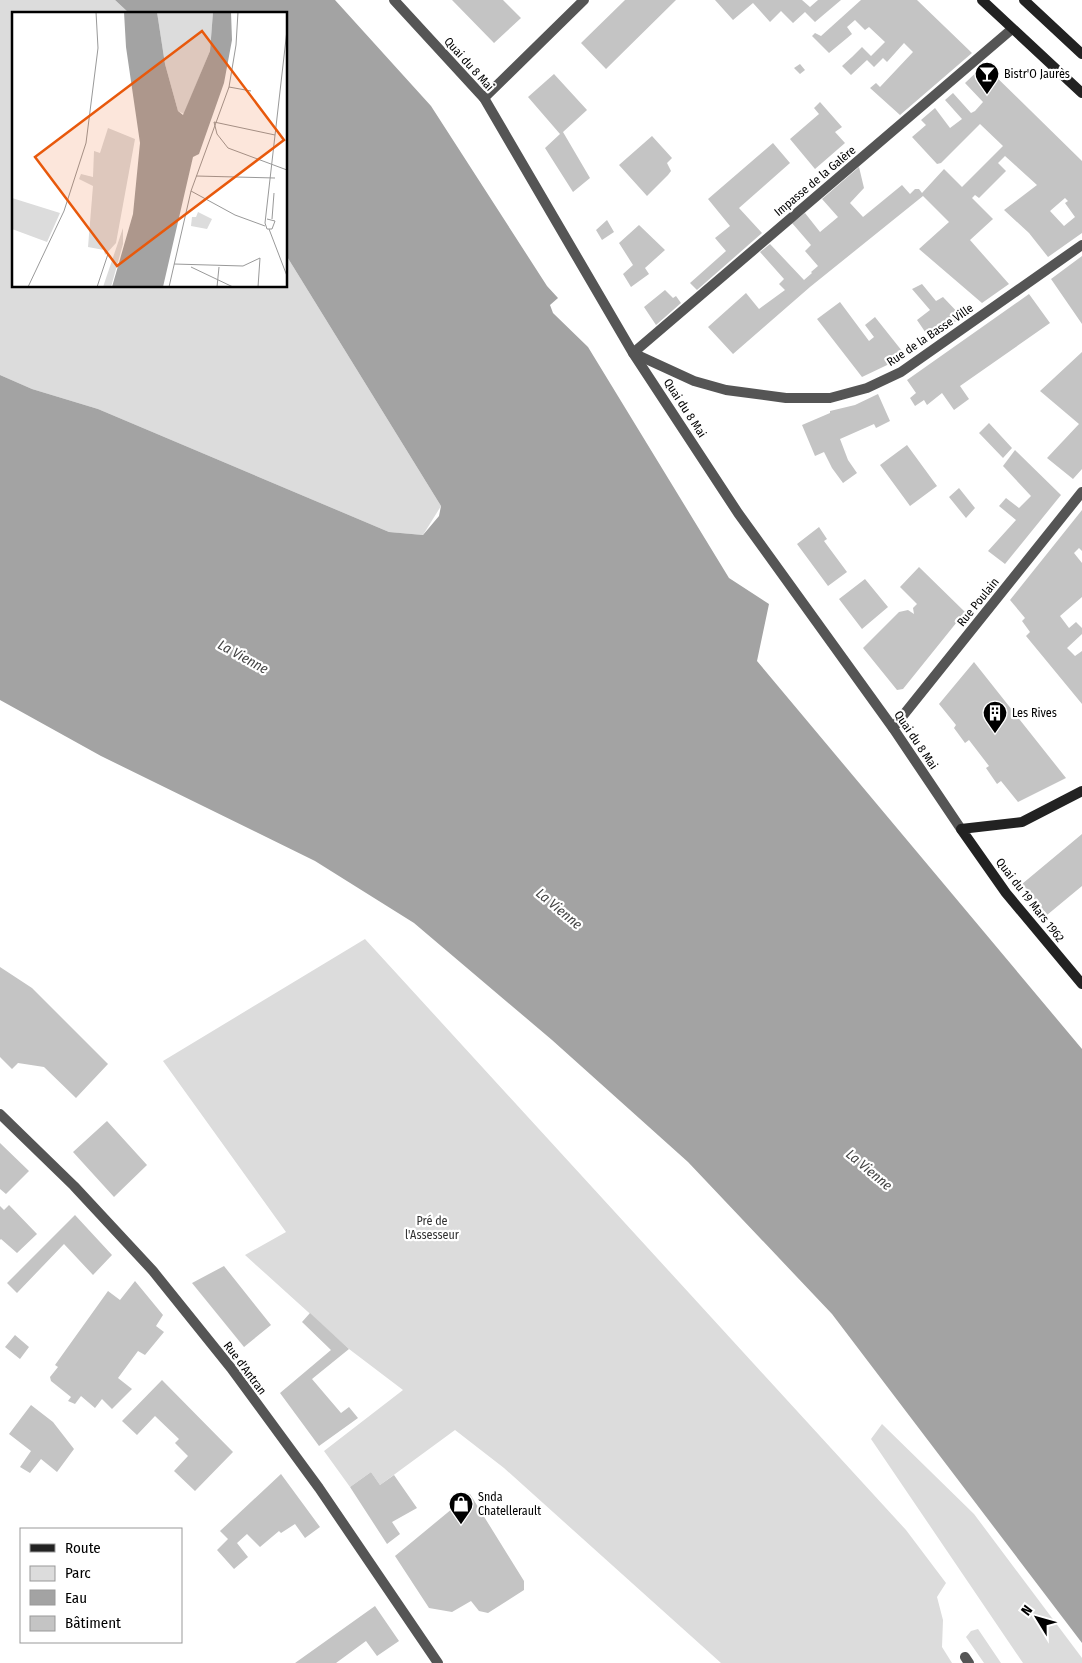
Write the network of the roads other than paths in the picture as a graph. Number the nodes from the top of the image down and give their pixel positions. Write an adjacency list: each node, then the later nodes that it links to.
1 (394, 0): 8 (street, Quai du 8 Mai)
2 (584, 0): 8 (street)
3 (982, 0): 5 (main road)
4 (1024, 0): 6 (main road)
5 (1012, 29): 7 (main road); 10 (street, Impasse de la Galère)
6 (1082, 54)
7 (1082, 94)
8 (484, 98): 10 (street, Quai du 8 Mai)
9 (1082, 245): 10 (street, Rue de la Basse Ville)
10 (634, 352): 12 (street, Quai du 8 Mai)
11 (1082, 492): 12 (street, Rue Poulain)
12 (893, 728): 14 (street, Quai du 8 Mai)
13 (1082, 791): 14 (main road)
14 (961, 829): 15 (main road, Quai du 19 Mars 1962)
15 (1082, 984)
16 (0, 1114): 17 (street, Rue d'Antran)
17 (438, 1663)

